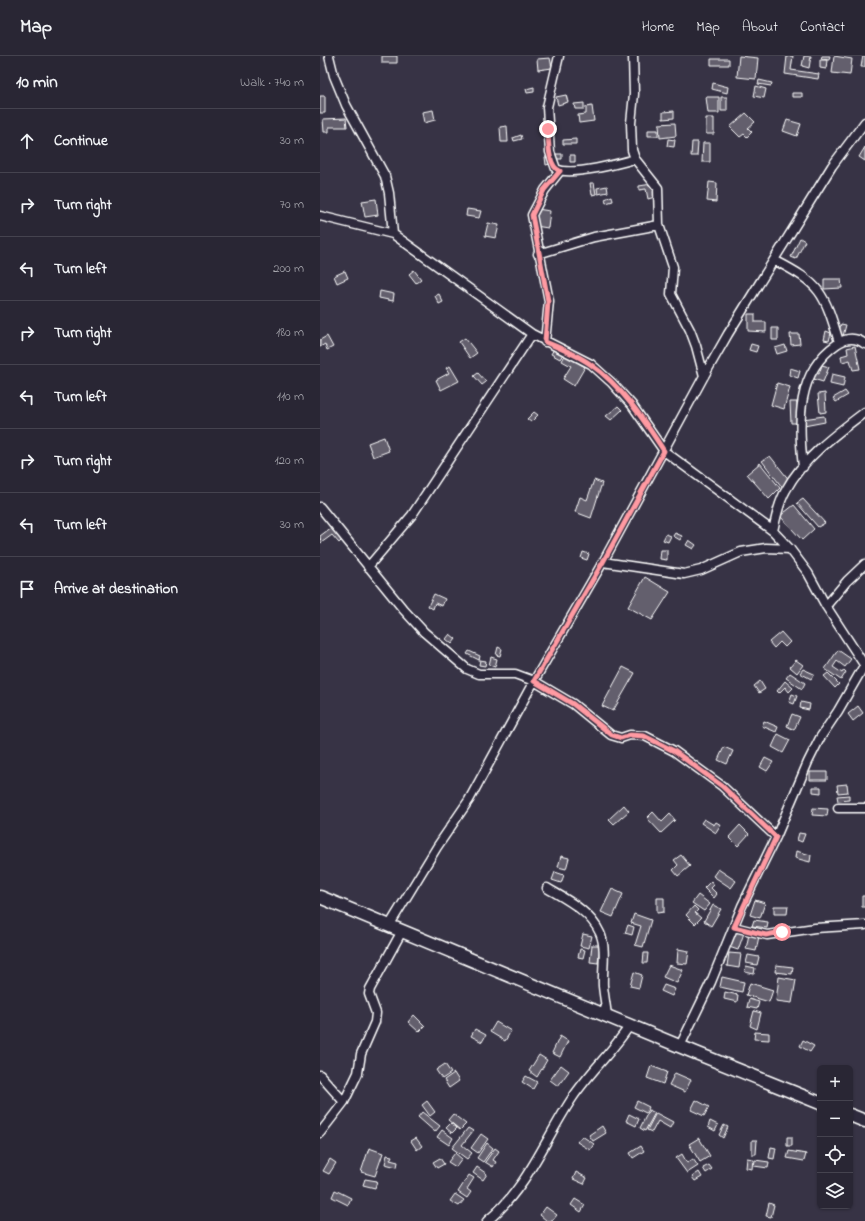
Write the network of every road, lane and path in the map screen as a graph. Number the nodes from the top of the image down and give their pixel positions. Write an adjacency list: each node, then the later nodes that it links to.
1 (329, 56): 9 (street)
2 (559, 56): 6 (street)
3 (633, 56): 5 (street)
4 (865, 122): 11 (street)
5 (635, 159): 6 (street); 8 (street)
6 (560, 171): 10 (street)
7 (320, 216): 9 (street)
8 (659, 225): 10 (street); 16 (street)
9 (393, 234): 12 (street)
10 (538, 254): 13 (street)
11 (774, 260): 14 (street); 16 (street)
12 (532, 334): 13 (street); 25 (street)
13 (545, 342): 18 (street)
14 (839, 342): 15 (street); 19 (street)
15 (865, 344)
16 (704, 376): 18 (street)
17 (865, 412): 19 (street)
18 (664, 451): 21 (street); 23 (street)
19 (803, 467): 21 (street)
20 (320, 508): 25 (street)
21 (773, 531): 22 (street)
22 (790, 549): 23 (street); 26 (street)
23 (603, 562): 28 (street)
24 (865, 564): 26 (street)
25 (368, 567): 28 (street)
26 (826, 606): 27 (street)
27 (865, 665): 31 (street)
28 (534, 681): 31 (street); 35 (street)
29 (838, 808): 30 (street)
30 (865, 808)
31 (776, 837): 36 (street)
32 (547, 888): 38 (street)
33 (320, 897): 35 (main road)
34 (865, 925): 36 (street)
35 (389, 926): 37 (main road)
36 (734, 927): 40 (street)
37 (402, 931): 38 (main road); 42 (street)
38 (607, 1016): 39 (main road)
39 (630, 1026): 40 (main road); 47 (street)
40 (680, 1046): 43 (main road)
41 (320, 1075): 42 (street)
42 (344, 1102): 46 (street)
43 (817, 1102)
44 (853, 1116): 45 (main road)
45 (865, 1121)
46 (320, 1133)
47 (487, 1221)

